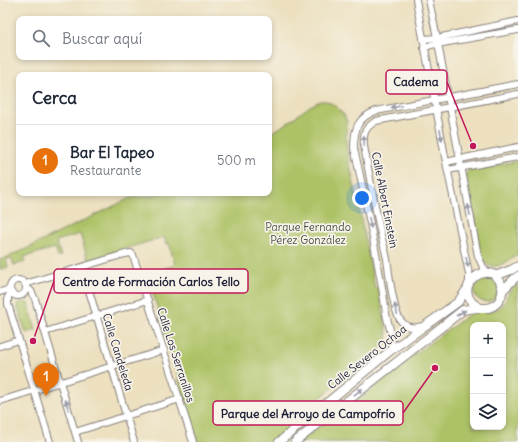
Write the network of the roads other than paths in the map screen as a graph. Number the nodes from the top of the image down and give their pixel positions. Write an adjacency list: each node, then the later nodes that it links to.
1 (416, 0): 6 (street)
2 (429, 0): 5 (street)
3 (518, 21): 5 (street)
4 (518, 30): 7 (street)
5 (437, 38): 6 (street); 7 (street)
6 (423, 39): 8 (street)
7 (438, 45): 8 (street); 11 (street)
8 (424, 48): 12 (street)
9 (518, 84): 11 (street, Calle Albert Einstein)
10 (518, 94): 13 (street)
11 (448, 97): 12 (street, Calle Albert Einstein); 13 (street)
12 (435, 100): 14 (street); 38 (street, Calle Albert Einstein, one-way to 38)
13 (449, 106): 14 (street); 17 (street)
14 (436, 109): 18 (street, one-way to 18); 33 (street, Calle Albert Einstein, one-way to 14)
15 (518, 148): 17 (street)
16 (518, 157): 19 (street)
17 (459, 159): 18 (street); 19 (street)
18 (446, 162): 20 (street)
19 (461, 168): 20 (street); 23 (street, one-way to 19)
20 (448, 170): 26 (street, one-way to 26)
21 (518, 266): 23 (main road)
22 (82, 267): 25 (street); 30 (street, Calle Los Serranillos); 32 (street, Calle Candeleda)
23 (492, 274): 26 (main road); 27 (main road)
24 (518, 276): 27 (main road)
25 (26, 286): 28 (street); 28 (street); 34 (street)
26 (468, 286): 31 (main road); 33 (main road, Calle Severo Ochoa)
27 (503, 290): 31 (main road)
28 (10, 291): 29 (street); 35 (street)
29 (0, 292)
30 (148, 300): 32 (street); 37 (street, Calle Los Serranillos)
31 (481, 308): 52 (main road, Calle Severo Ochoa, one-way to 31)
32 (96, 316): 34 (street); 39 (street, Calle Candeleda)
33 (424, 326): 38 (main road, Calle Severo Ochoa)
34 (45, 332): 40 (street)
35 (19, 340): 36 (street); 41 (street)
36 (0, 346)
37 (164, 350): 39 (street); 42 (street, Calle Los Serranillos)
38 (390, 351): 51 (main road, Calle Severo Ochoa)
39 (112, 366): 40 (street); 44 (street, Calle Candeleda)
40 (60, 382): 41 (street); 45 (street, one-way to 40)
41 (34, 390): 43 (street); 46 (street)
42 (180, 399): 44 (street); 50 (street, Calle Los Serranillos)
43 (0, 401)
44 (126, 416): 45 (street); 49 (street, Calle Candeleda)
45 (75, 432): 48 (street)
46 (50, 441): 47 (street)
47 (42, 442)
48 (78, 442)
49 (134, 442)
50 (193, 442)
51 (279, 442)
52 (295, 442)

